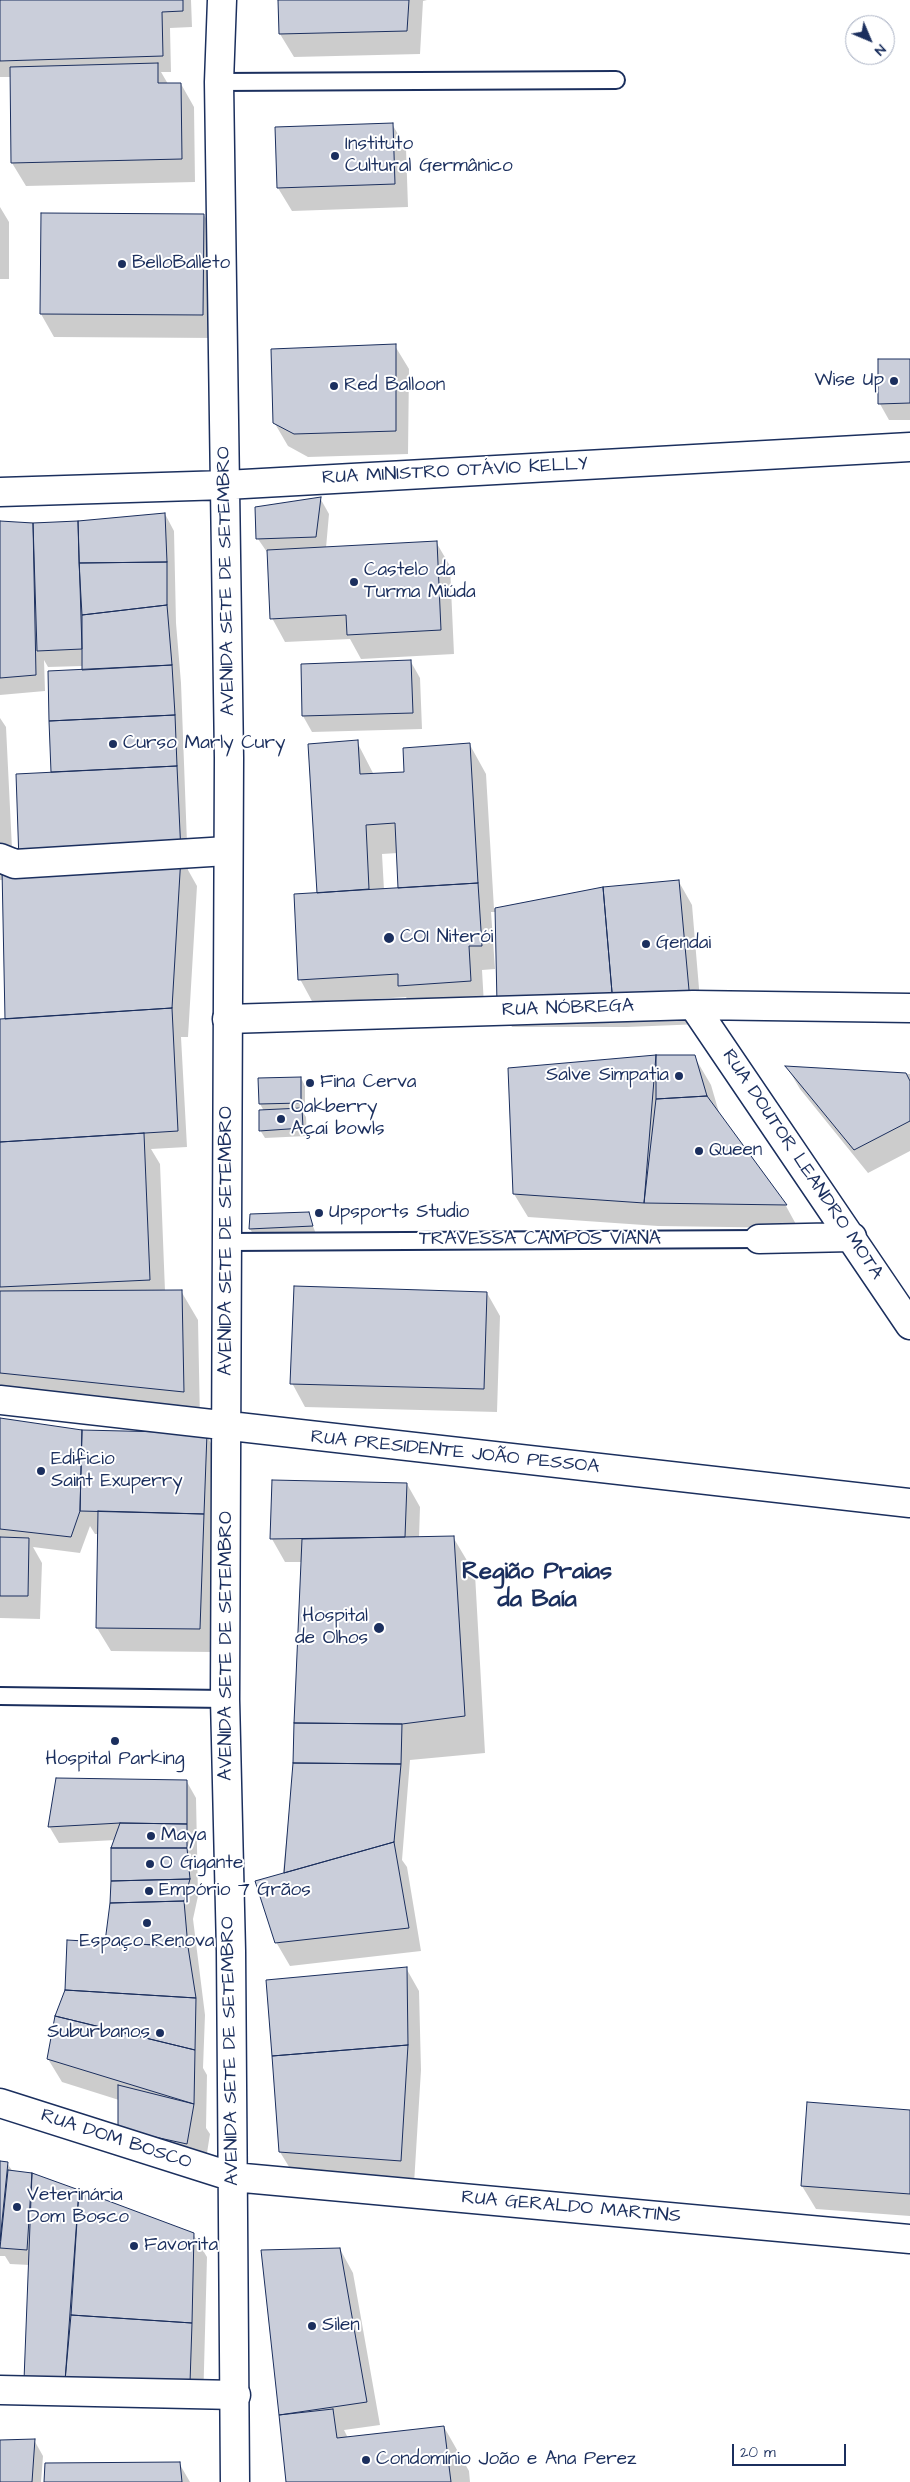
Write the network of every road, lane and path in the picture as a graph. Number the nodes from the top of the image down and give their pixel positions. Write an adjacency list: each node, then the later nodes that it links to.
1 (222, 0): 3 (street, AVENIDA SETE DE SETEMBRO)
2 (616, 80): 3 (lane)
3 (219, 82): 5 (street, AVENIDA SETE DE SETEMBRO)
4 (910, 447): 5 (street, RUA MINISTRO OTÁVIO KELLY)
5 (226, 485): 6 (street, RUA MINISTRO OTÁVIO KELLY); 7 (street, AVENIDA SETE DE SETEMBRO)
6 (0, 492)
7 (227, 851): 8 (street); 11 (street, AVENIDA SETE DE SETEMBRO)
8 (0, 858)
9 (693, 1005): 10 (street, RUA NÓBREGA); 11 (street, RUA NÓBREGA); 12 (street, RUA DOUTOR LEANDRO MOTA)
10 (910, 1008)
11 (227, 1019): 14 (street, AVENIDA SETE DE SETEMBRO)
12 (852, 1237): 13 (street, TRAVESSA CAMPOS VIANA); 15 (street, RUA DOUTOR LEANDRO MOTA)
13 (760, 1239): 14 (lane, TRAVESSA CAMPOS VIANA)
14 (229, 1242): 17 (street, AVENIDA SETE DE SETEMBRO)
15 (910, 1325)
16 (0, 1400): 17 (street, RUA PRESIDENTE JOÃO PESSOA)
17 (227, 1428): 18 (street, RUA PRESIDENTE JOÃO PESSOA); 20 (street, AVENIDA SETE DE SETEMBRO)
18 (910, 1503)
19 (0, 1696): 20 (lane)
20 (225, 1699): 22 (street, AVENIDA SETE DE SETEMBRO)
21 (0, 2103): 22 (street, RUA DOM BOSCO)
22 (233, 2177): 23 (street, RUA GERALDO MARTINS); 25 (street, AVENIDA SETE DE SETEMBRO)
23 (910, 2239)
24 (0, 2390): 25 (street)
25 (236, 2394): 26 (street, AVENIDA SETE DE SETEMBRO)
26 (235, 2482)

